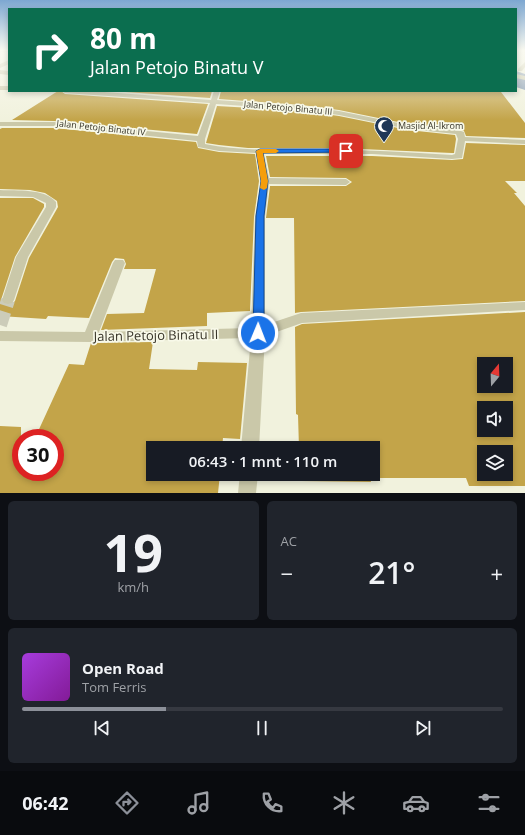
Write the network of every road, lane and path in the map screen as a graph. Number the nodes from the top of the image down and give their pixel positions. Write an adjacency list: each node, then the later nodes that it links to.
1 (78, 92): 3 (street)
2 (217, 92): 3 (street)
3 (213, 102): 5 (street); 6 (street, Jalan Petojo Binatu III)
4 (0, 124): 5 (street, Jalan Petojo Binatu IV)
5 (201, 139): 8 (street)
6 (462, 139): 7 (street, Jalan Petojo Binatu III); 8 (street)
7 (525, 142)
8 (260, 151): 9 (street)
9 (264, 181): 10 (street); 15 (street)
10 (346, 182)
11 (0, 193): 13 (street)
12 (119, 263): 17 (street)
13 (8, 300)
14 (525, 306): 15 (street, Jalan Petojo Binatu II)
15 (258, 333): 17 (street, Jalan Petojo Binatu II); 18 (street)
16 (0, 336): 17 (street, Jalan Petojo Binatu II)
17 (90, 337)
18 (250, 441)
19 (248, 481): 20 (street)
20 (247, 493)

